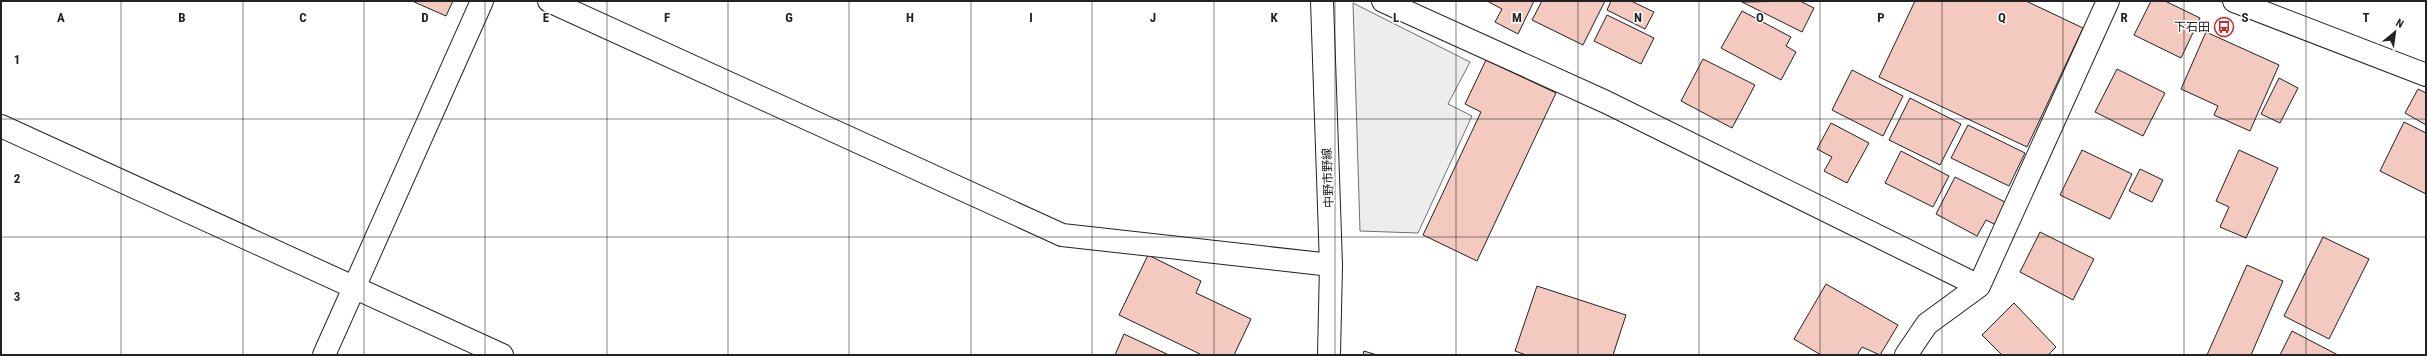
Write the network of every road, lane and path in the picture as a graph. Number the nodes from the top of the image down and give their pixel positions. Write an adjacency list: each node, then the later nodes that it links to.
1 (482, 1): 11 (street)
2 (549, 1): 9 (street)
3 (1322, 1): 9 (street, 中野市野線)
4 (1383, 1): 10 (street)
5 (2108, 1): 10 (street)
6 (2234, 1): 7 (street)
7 (2426, 75)
8 (1, 126): 11 (street)
9 (1331, 265): 14 (street, 中野市野線)
10 (1979, 286): 15 (street)
11 (356, 288): 12 (street); 13 (street)
12 (324, 355)
13 (502, 355)
14 (1329, 355)
15 (1906, 355)

